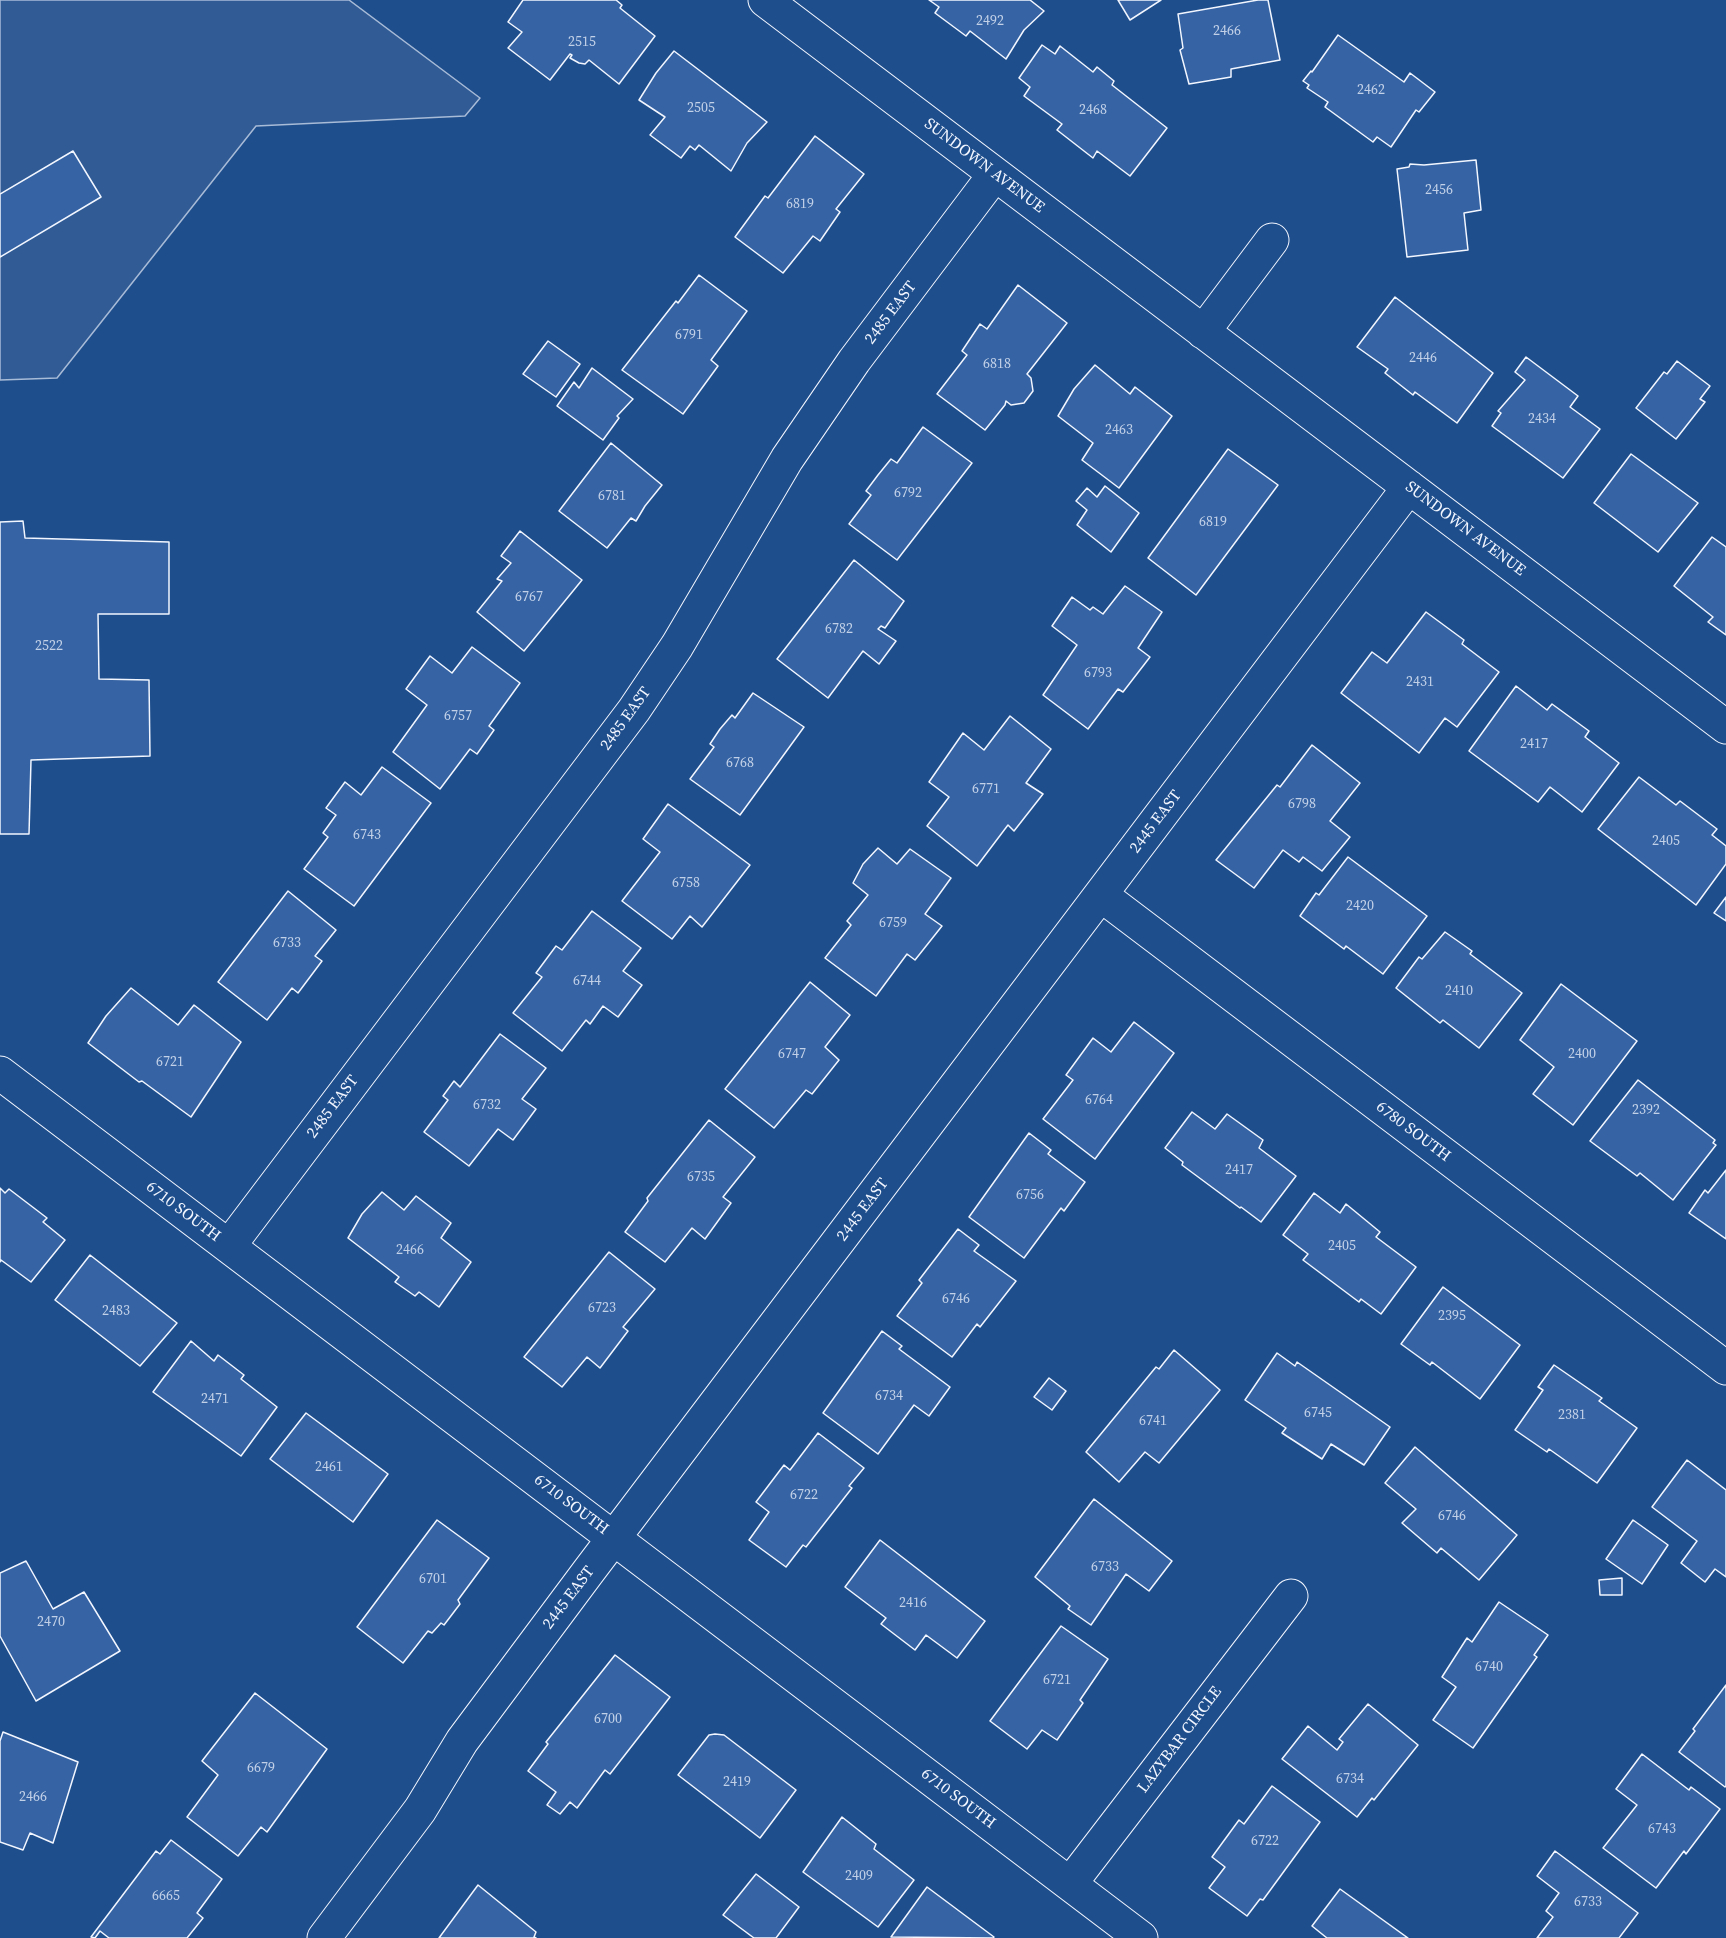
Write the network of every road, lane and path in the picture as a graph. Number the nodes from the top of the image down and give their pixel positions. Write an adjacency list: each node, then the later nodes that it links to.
1 (784, 6): 2 (street, SUNDOWN AVENUE)
2 (995, 174): 4 (street, SUNDOWN AVENUE); 9 (street, 2485 EAST)
3 (1272, 240): 4 (street)
4 (1203, 332): 5 (street, SUNDOWN AVENUE)
5 (1409, 487): 6 (street, SUNDOWN AVENUE); 7 (street, 2445 EAST)
6 (1726, 727)
7 (1101, 895): 10 (street, 6780 SOUTH); 11 (street, 2445 EAST)
8 (0, 1073): 9 (street, 6710 SOUTH)
9 (229, 1246): 11 (street, 6710 SOUTH)
10 (1726, 1368)
11 (614, 1538): 13 (street, 6710 SOUTH); 14 (street, 2445 EAST)
12 (1291, 1596): 13 (street, LAZYBAR CIRCLE)
13 (1070, 1884): 15 (street, 6710 SOUTH)
14 (324, 1938)
15 (1141, 1938)

